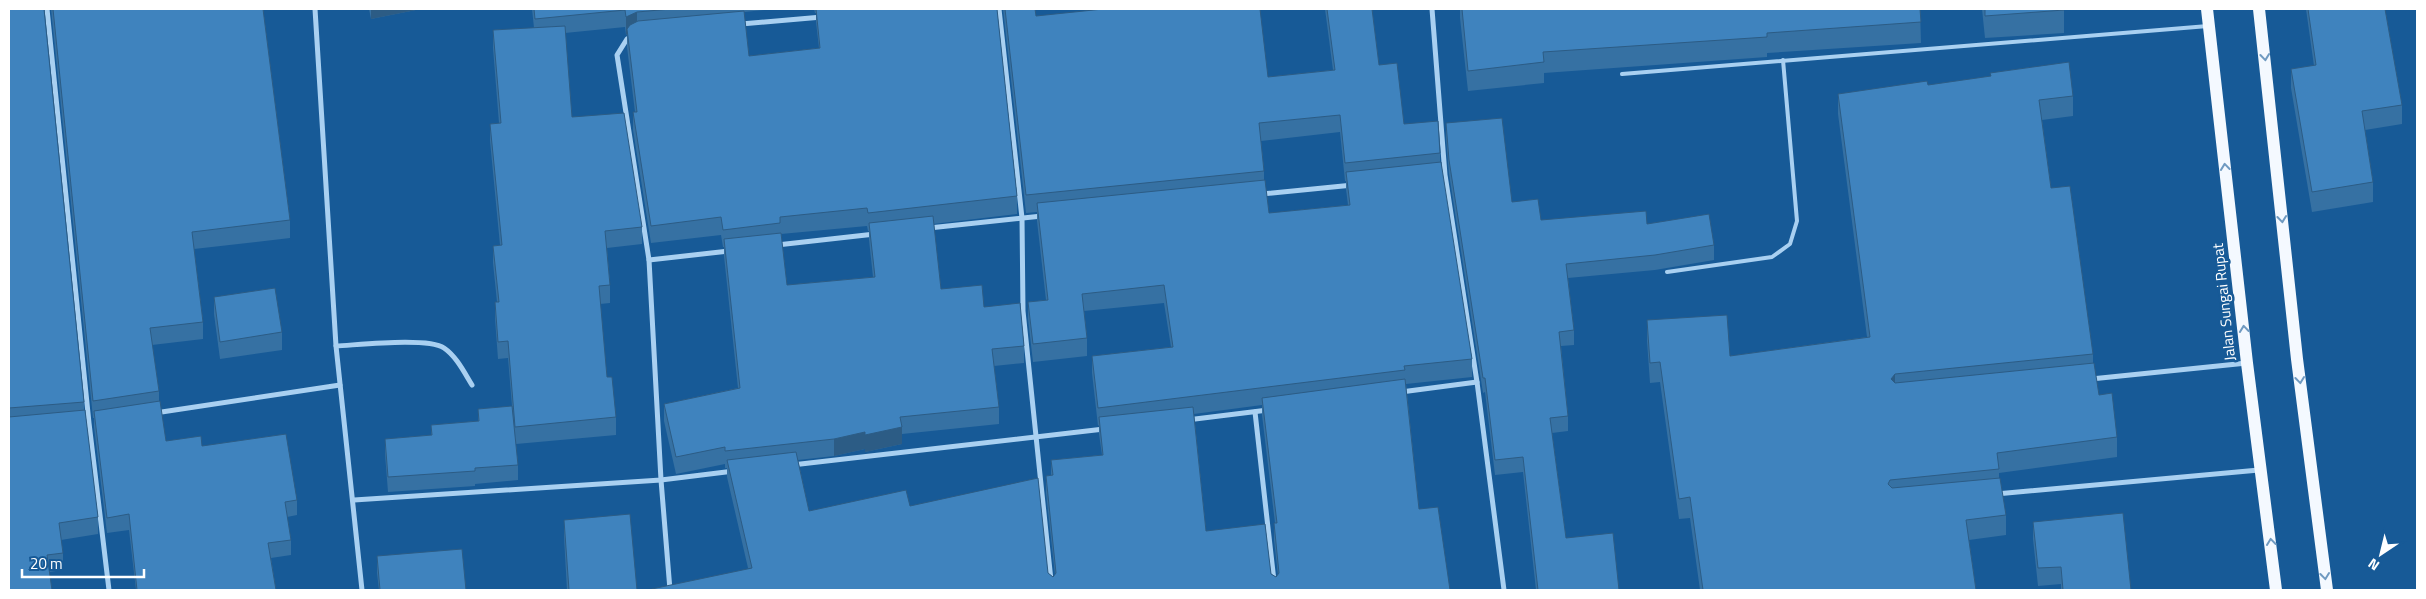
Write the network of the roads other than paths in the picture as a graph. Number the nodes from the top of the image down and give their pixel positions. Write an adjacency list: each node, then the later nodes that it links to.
1 (46, 9): 37 (street)
2 (315, 9): 25 (street)
3 (999, 9): 18 (street)
4 (1432, 9): 14 (street)
5 (2207, 9): 9 (main road, Jalan Sungai Rupat)
6 (2259, 9): 54 (main road, one-way to 54)
7 (831, 16): 8 (street)
8 (734, 25)
9 (2209, 26): 11 (lane); 26 (main road, Jalan Sungai Rupat, one-way to 9)
10 (637, 34): 23 (street)
11 (1782, 60): 12 (lane); 24 (lane)
12 (1622, 74)
13 (1436, 176): 14 (street)
14 (1445, 176): 28 (street)
15 (1357, 184): 16 (street)
16 (1258, 194)
17 (1052, 215): 18 (street)
18 (1022, 218): 19 (street); 40 (street)
19 (924, 229)
20 (885, 233): 21 (street)
21 (767, 246)
22 (738, 250): 23 (street)
23 (649, 260): 44 (street)
24 (1667, 272)
25 (336, 346): 29 (street); 30 (street)
26 (2248, 363): 27 (street); 42 (main road, Jalan Sungai Rupat)
27 (2081, 380)
28 (1477, 382): 31 (street); 52 (street)
29 (472, 385)
30 (340, 386): 34 (street); 46 (street)
31 (1390, 394)
32 (1274, 410): 33 (street)
33 (1255, 412): 36 (street); 51 (street)
34 (147, 414)
35 (98, 421): 37 (street)
36 (1178, 421)
37 (89, 423): 38 (street); 47 (street)
38 (80, 424)
39 (1111, 429): 40 (street)
40 (1034, 437): 41 (street); 50 (street)
41 (785, 466)
42 (2262, 469): 45 (street); 53 (main road, Jalan Sungai Rupat, one-way to 42)
43 (737, 471): 44 (street)
44 (661, 480): 46 (street); 49 (street)
45 (1989, 495)
46 (354, 500): 48 (street)
47 (109, 590)
48 (362, 590)
49 (670, 590)
50 (1052, 590)
51 (1275, 590)
52 (1504, 590)
53 (2276, 590)
54 (2327, 590)

